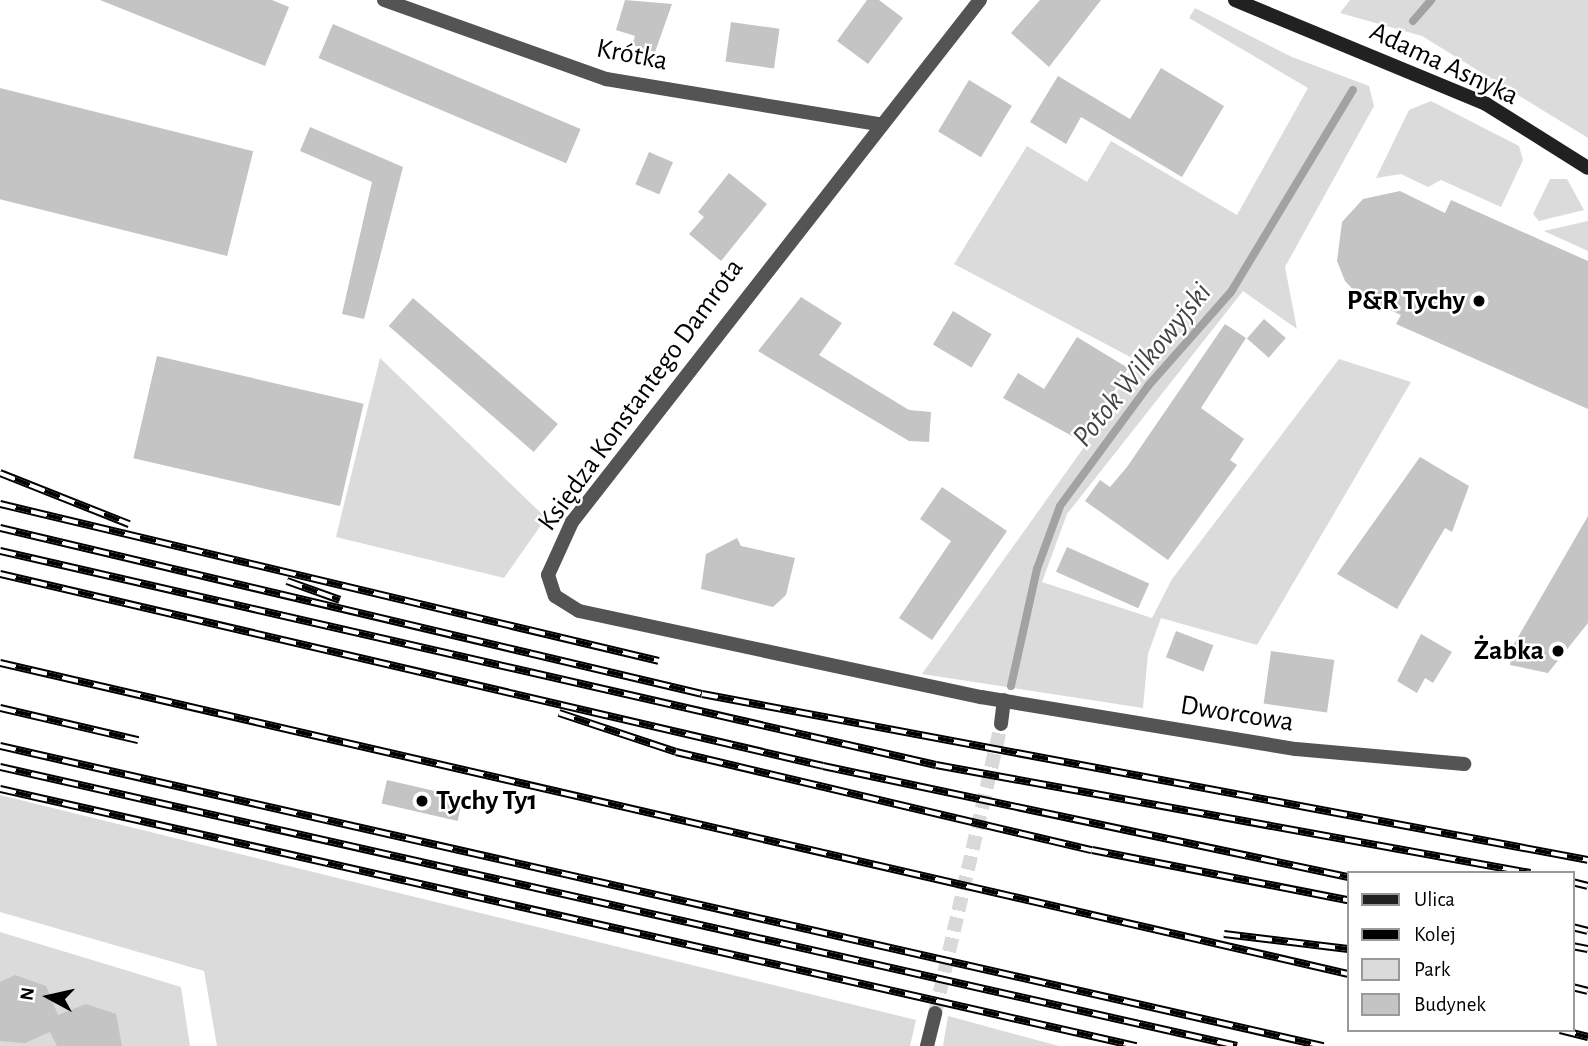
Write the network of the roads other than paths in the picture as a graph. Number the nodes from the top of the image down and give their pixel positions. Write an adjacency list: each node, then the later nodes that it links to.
1 (384, 0): 4 (street, Krótka)
2 (980, 0): 4 (street, Księdza Konstantego Damrota)
3 (1235, 0): 5 (street, Adama Asnyka)
4 (879, 124): 6 (street, Księdza Konstantego Damrota)
5 (1588, 168)
6 (1004, 700): 7 (street); 8 (street, Dworcowa)
7 (1002, 724)
8 (1464, 764)
9 (935, 1013): 10 (street)
10 (927, 1046)

